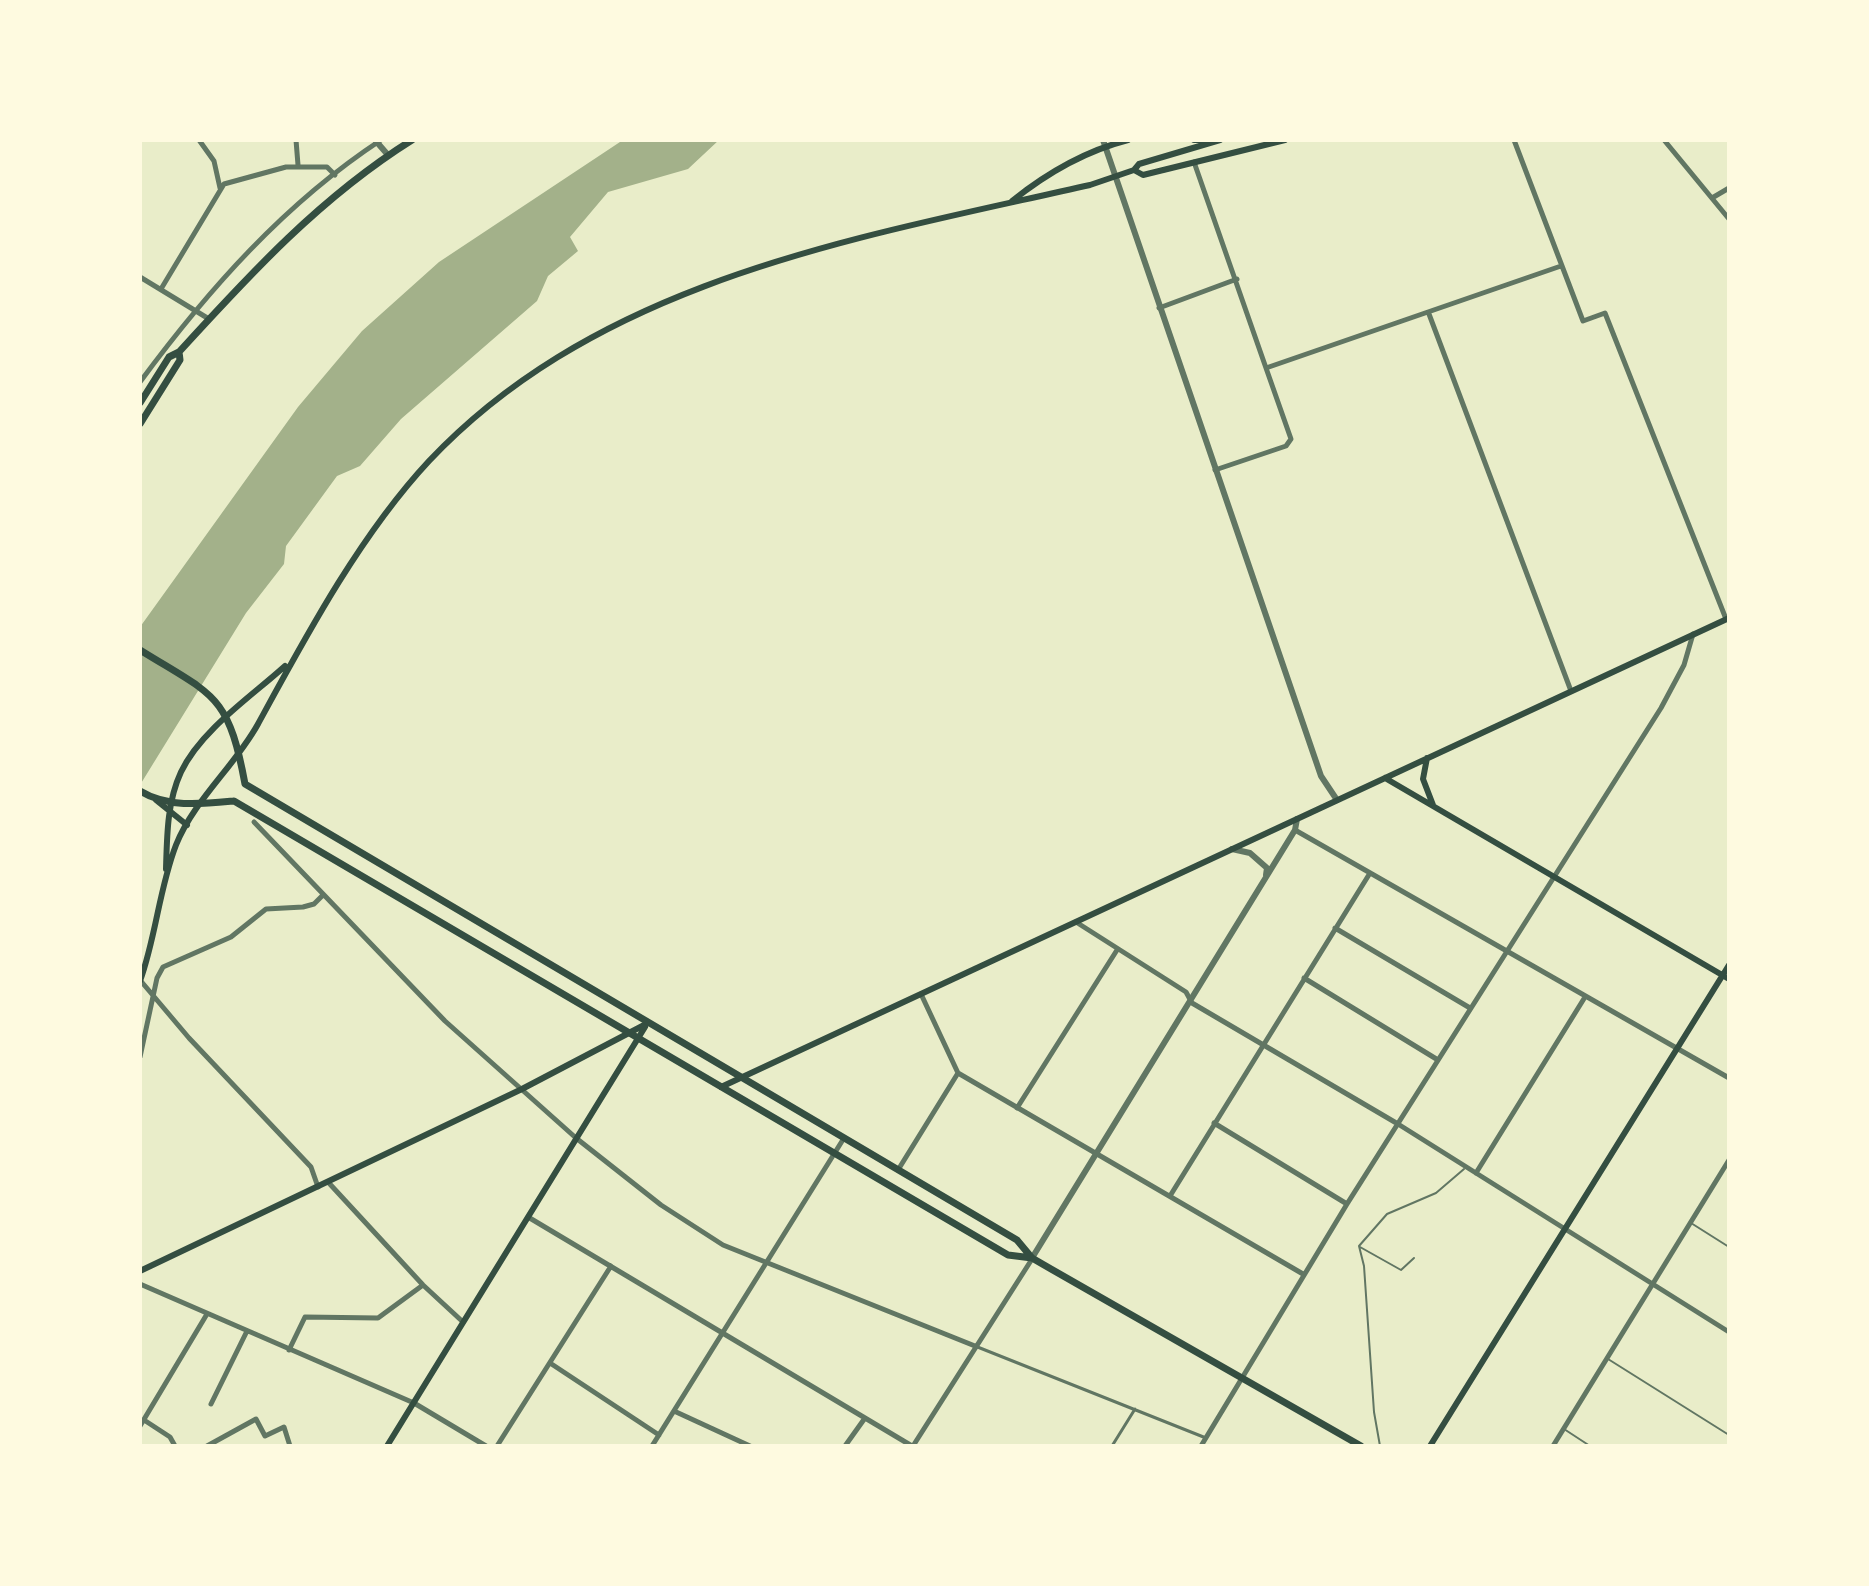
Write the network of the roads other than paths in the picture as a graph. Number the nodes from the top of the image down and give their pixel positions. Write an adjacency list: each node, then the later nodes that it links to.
1 (199, 140): 19 (street)
2 (296, 140): 15 (street)
3 (412, 140): 13 (main road)
4 (1103, 140): 18 (street)
5 (1128, 140): 22 (main road)
6 (1194, 140): 7 (main road)
7 (1205, 140)
8 (1220, 140): 16 (main road)
9 (1285, 140): 14 (main road)
10 (1514, 140): 24 (street)
11 (1664, 140): 21 (street)
12 (378, 141): 13 (street); 17 (street)
13 (388, 155): 31 (main road)
14 (1194, 162): 16 (main road); 26 (street)
15 (298, 165): 17 (street); 19 (street)
16 (1134, 170): 18 (main road)
17 (335, 175): 29 (street)
18 (1114, 177): 22 (main road); 28 (street)
19 (220, 188): 27 (street)
20 (1729, 188): 21 (street)
21 (1712, 198): 23 (street)
22 (1008, 204): 43 (main road)
23 (1729, 219)
24 (1561, 266): 30 (street); 40 (street)
25 (140, 277): 27 (street)
26 (1237, 279): 28 (street); 33 (street)
27 (161, 289): 29 (street)
28 (1159, 308): 39 (street)
29 (195, 309): 31 (street); 34 (street)
30 (1429, 314): 33 (street); 44 (street)
31 (209, 319): 32 (main road)
32 (179, 352): 35 (main road); 38 (main road)
33 (1266, 368): 39 (street)
34 (140, 382)
35 (152, 383): 36 (main road); 37 (main road)
36 (140, 396)
37 (140, 403)
38 (140, 424)
39 (1214, 470): 50 (street)
40 (1728, 618): 41 (main road)
41 (1693, 634): 44 (main road); 59 (street)
42 (140, 650): 45 (main road)
43 (291, 660): 45 (main road); 60 (main road)
44 (1571, 691): 46 (main road)
45 (240, 754): 51 (main road); 76 (main road)
46 (1427, 758): 47 (main road); 52 (main road)
47 (1385, 778): 50 (main road); 52 (main road)
48 (140, 791): 49 (main road)
49 (156, 800): 51 (main road); 55 (main road)
50 (1337, 800): 53 (main road)
51 (200, 804): 55 (main road); 77 (main road)
52 (1433, 806): 59 (main road)
53 (1297, 819): 56 (street); 57 (main road)
54 (254, 822): 62 (street)
55 (187, 825): 60 (main road)
56 (1295, 830): 58 (street); 61 (street)
57 (1232, 849): 61 (street); 63 (main road)
58 (1370, 873): 64 (street); 66 (street)
59 (1555, 878): 66 (street); 69 (main road)
60 (166, 880): 70 (main road)
61 (1265, 880): 74 (street)
62 (322, 896): 72 (street); 86 (street)
63 (1076, 922): 65 (street); 71 (main road)
64 (1335, 928): 68 (street); 75 (street)
65 (1117, 950): 74 (street); 87 (street)
66 (1506, 950): 73 (street); 75 (street)
67 (1729, 965): 69 (main road)
68 (1304, 978): 78 (street); 81 (street)
69 (1726, 978): 79 (main road)
70 (140, 980): 72 (street)
71 (921, 994): 82 (street); 83 (main road)
72 (154, 996): 80 (street); 99 (street)
73 (1585, 997): 79 (street); 97 (street)
74 (1192, 1003): 78 (street); 93 (street)
75 (1470, 1008): 81 (street)
76 (648, 1023): 77 (main road); 83 (main road)
77 (635, 1035): 85 (main road); 86 (main road); 91 (main road)
78 (1261, 1044): 88 (street); 89 (street)
79 (1677, 1048): 84 (street); 104 (main road)
80 (140, 1057)
81 (1438, 1060): 89 (street)
82 (958, 1073): 87 (street); 96 (street)
83 (744, 1077): 85 (main road); 90 (main road)
84 (1729, 1078)
85 (721, 1087): 92 (main road)
86 (522, 1089): 91 (street); 98 (main road)
87 (1017, 1108): 93 (street)
88 (1214, 1123): 100 (street); 101 (street)
89 (1398, 1124): 95 (street); 101 (street)
90 (845, 1137): 92 (street); 96 (main road)
91 (576, 1138): 102 (main road); 109 (street)
92 (834, 1153): 107 (main road); 109 (street)
93 (1096, 1154): 100 (street); 107 (street)
94 (1728, 1163): 103 (street)
95 (1466, 1166): 97 (street); 105 (lane)
96 (898, 1170): 107 (main road)
97 (1476, 1173): 104 (street)
98 (328, 1182): 99 (main road); 115 (street)
99 (318, 1187): 111 (main road)
100 (1170, 1196): 112 (street)
101 (1347, 1204): 112 (street)
102 (528, 1217): 110 (street); 117 (main road)
103 (1690, 1223): 106 (lane); 114 (street)
104 (1565, 1228): 114 (street); 150 (main road)
105 (1359, 1246): 108 (lane); 149 (lane)
106 (1729, 1247)
107 (1032, 1258): 121 (street); 125 (main road)
108 (1414, 1258)
109 (768, 1261): 120 (street); 121 (street)
110 (611, 1266): 120 (street); 124 (street)
111 (140, 1271)
112 (1303, 1274): 125 (street)
113 (140, 1284): 116 (street)
114 (1653, 1284): 119 (street); 123 (street)
115 (423, 1285): 117 (street); 122 (street)
116 (207, 1314): 118 (street); 131 (street)
117 (463, 1322): 126 (main road)
118 (247, 1331): 122 (street); 127 (street)
119 (1729, 1332)
120 (723, 1333): 129 (street); 130 (street)
121 (975, 1346): 128 (street); 145 (street)
122 (289, 1350): 126 (street)
123 (1607, 1358): 132 (street); 134 (lane)
124 (550, 1363): 133 (street); 141 (street)
125 (1241, 1376): 135 (street); 148 (main road)
126 (414, 1403): 139 (main road); 140 (street)
127 (211, 1404)
128 (1135, 1409): 135 (street); 146 (street)
129 (674, 1411): 133 (street); 143 (street)
130 (865, 1418): 144 (street); 145 (street)
131 (142, 1423): 136 (street)
132 (1563, 1429): 151 (street); 152 (lane)
133 (659, 1435): 142 (street)
134 (1729, 1435)
135 (1206, 1438): 147 (street)
136 (175, 1446)
137 (207, 1446): 138 (street)
138 (290, 1446)
139 (387, 1446)
140 (486, 1446)
141 (497, 1446)
142 (652, 1446)
143 (750, 1446)
144 (845, 1446)
145 (912, 1446)
146 (1112, 1446)
147 (1201, 1446)
148 (1361, 1446)
149 (1380, 1446)
150 (1430, 1446)
151 (1553, 1446)
152 (1590, 1446)

